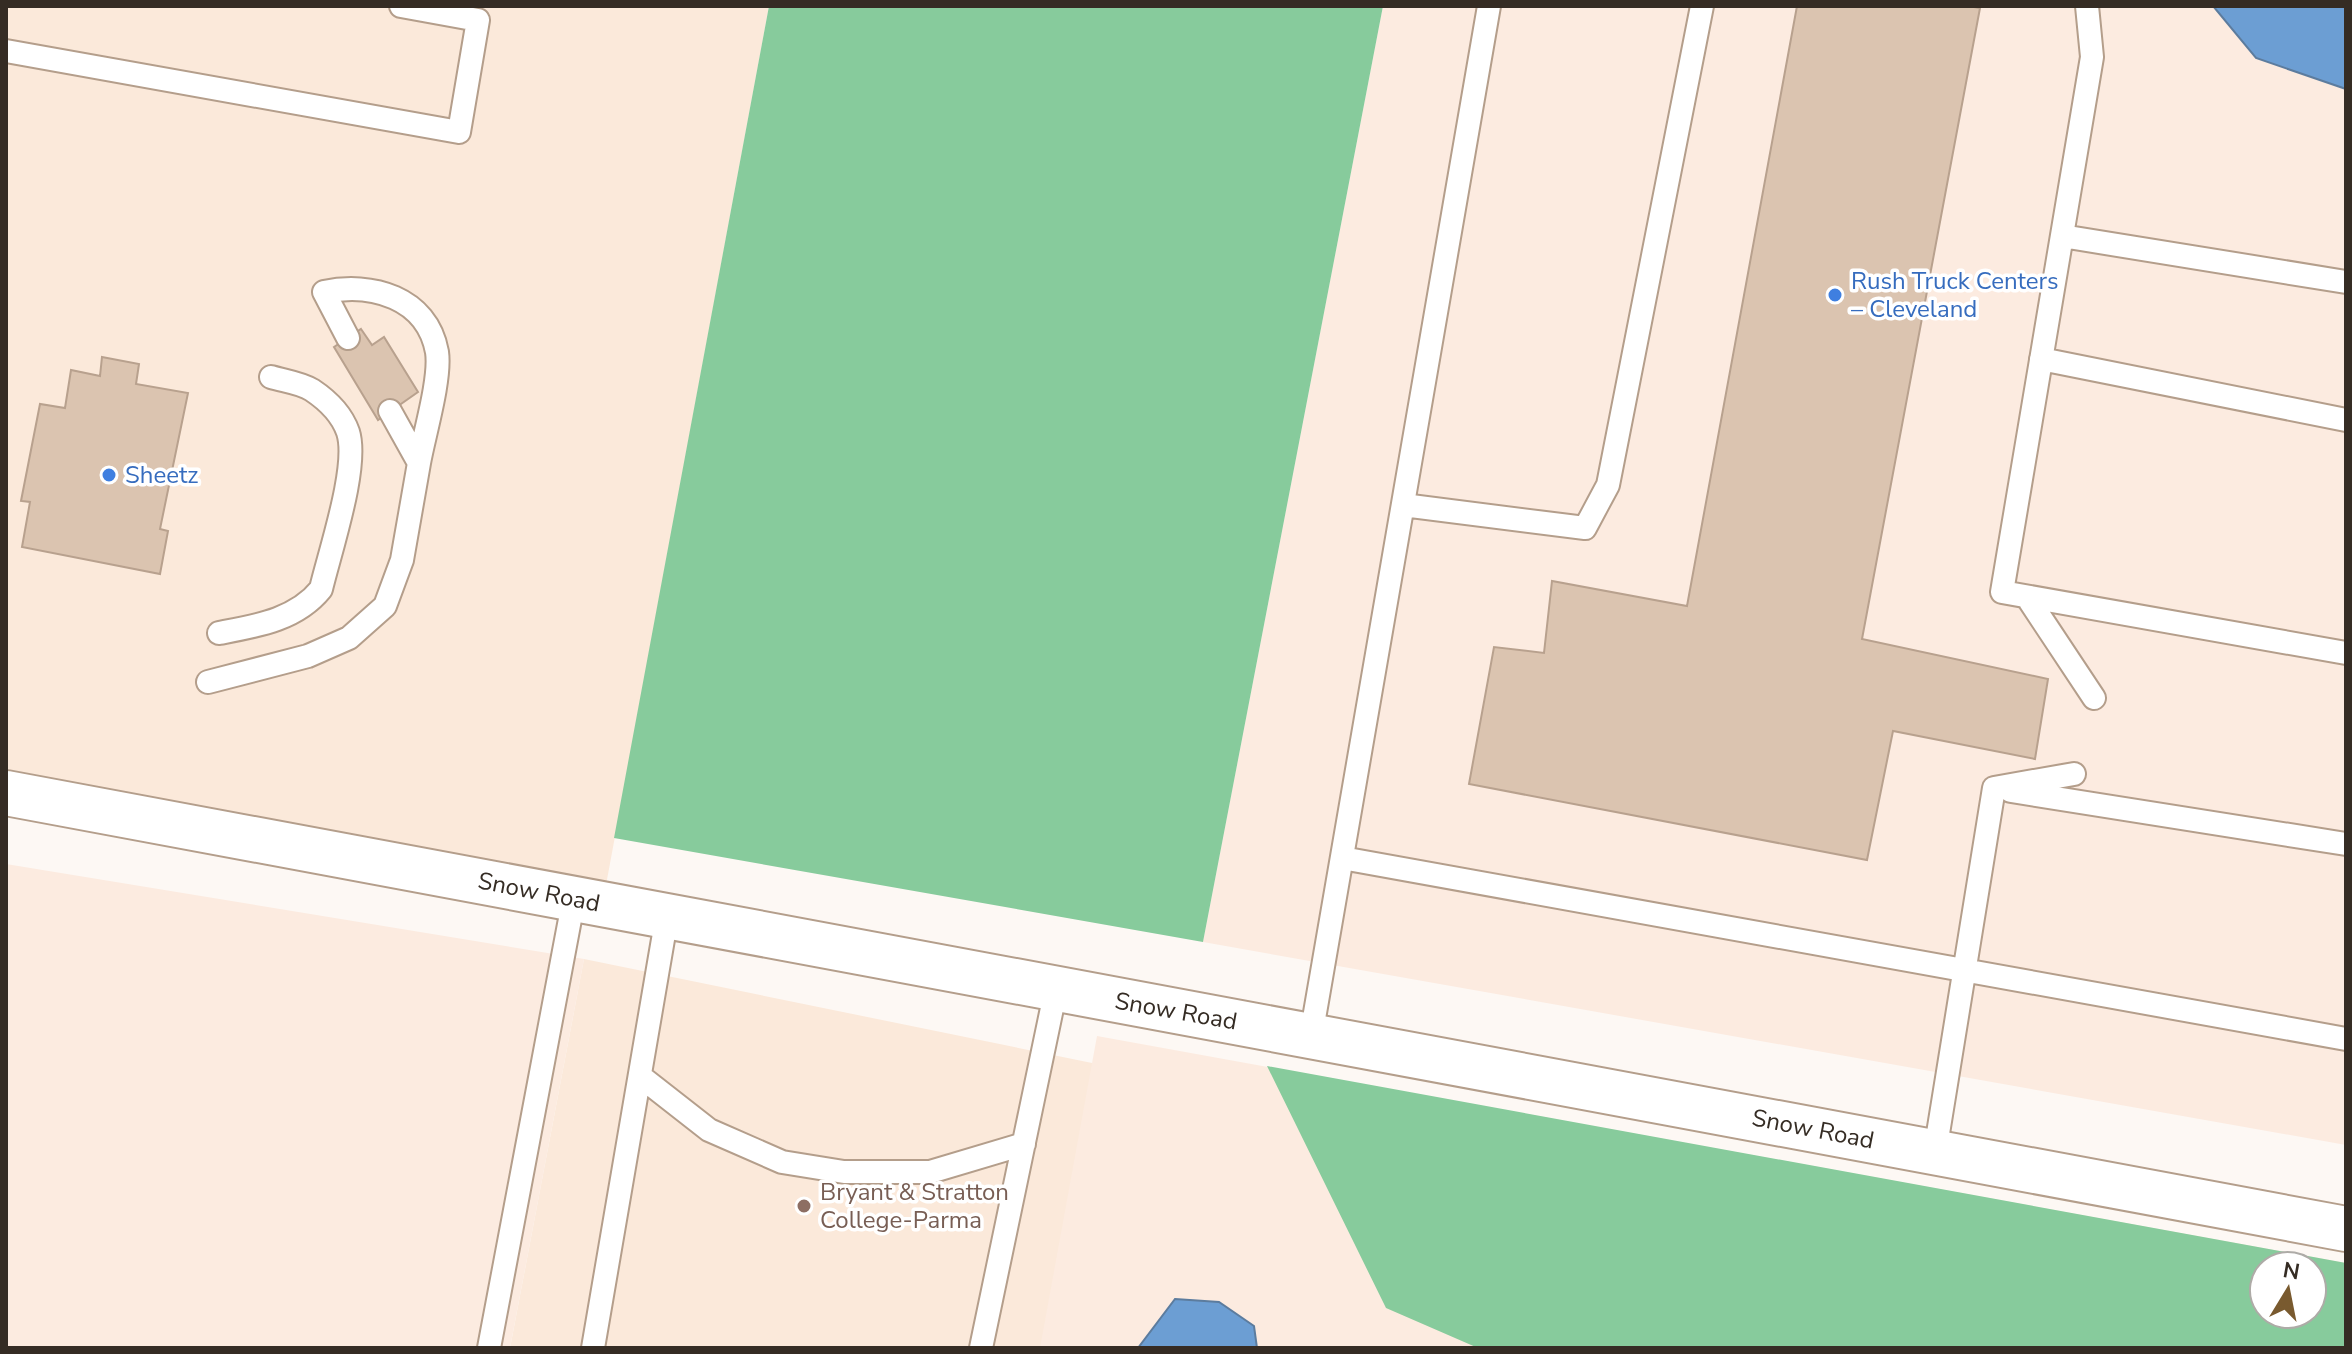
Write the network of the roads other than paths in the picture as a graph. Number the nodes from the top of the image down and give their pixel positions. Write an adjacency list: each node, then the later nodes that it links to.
1 (401, 6): 5 (lane)
2 (1489, 6): 14 (lane)
3 (1702, 6): 14 (lane)
4 (2087, 6): 6 (lane)
5 (6, 51)
6 (2062, 236): 7 (lane); 9 (lane)
7 (2346, 282)
8 (348, 338): 13 (lane)
9 (2041, 359): 12 (lane); 15 (lane)
10 (271, 377): 16 (lane)
11 (390, 411): 13 (lane)
12 (2346, 420)
13 (419, 463): 18 (lane)
14 (1403, 505): 24 (lane)
15 (2027, 597): 17 (lane); 19 (lane)
16 (219, 633)
17 (2346, 653)
18 (208, 682)
19 (2094, 698)
20 (2074, 774): 21 (lane)
21 (1994, 788): 23 (lane); 27 (lane)
22 (6, 793): 25 (main road, Snow Road)
23 (2346, 844)
24 (1342, 858): 27 (lane); 29 (lane)
25 (574, 898): 26 (main road, Snow Road); 35 (lane)
26 (667, 916): 28 (main road, Snow Road); 31 (lane)
27 (1964, 972): 30 (lane); 33 (lane)
28 (1056, 989): 29 (main road, Snow Road); 32 (lane)
29 (1311, 1036): 33 (main road, Snow Road)
30 (2346, 1039)
31 (640, 1076): 32 (lane); 36 (lane)
32 (1024, 1144): 37 (lane)
33 (1935, 1152): 34 (main road, Snow Road)
34 (2346, 1229)
35 (489, 1348)
36 (593, 1348)
37 (981, 1348)

